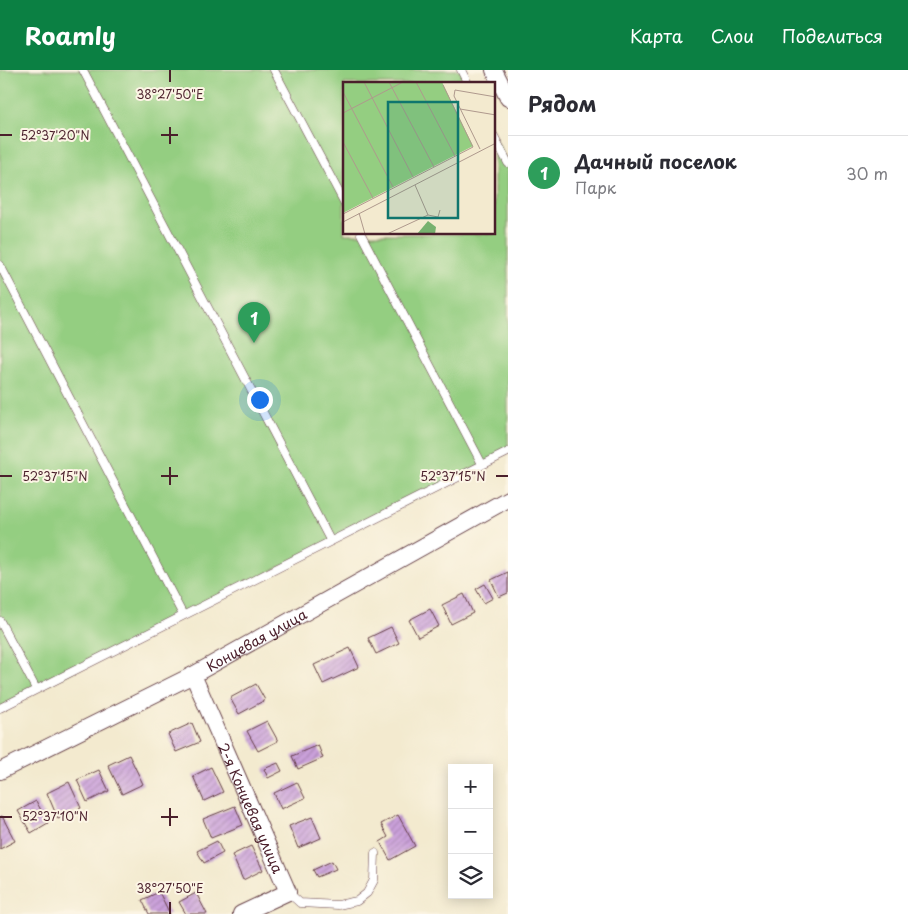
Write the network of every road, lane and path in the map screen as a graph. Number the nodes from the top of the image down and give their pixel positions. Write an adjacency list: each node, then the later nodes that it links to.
1 (83, 70): 15 (lane)
2 (274, 70): 9 (lane)
3 (461, 70): 5 (lane)
4 (494, 70): 6 (street)
5 (467, 82)
6 (508, 98)
7 (496, 140): 8 (lane)
8 (508, 163)
9 (343, 200)
10 (362, 235): 13 (lane)
11 (0, 265): 16 (lane)
12 (508, 452): 13 (lane)
13 (482, 464): 15 (lane)
14 (508, 499): 18 (street, Концевая улица)
15 (330, 540): 16 (lane)
16 (183, 615): 19 (lane)
17 (0, 621): 19 (lane)
18 (193, 675): 21 (street, Концевая улица); 23 (street, 2-я Концевая улица)
19 (36, 689): 20 (lane)
20 (0, 708)
21 (0, 771)
22 (375, 853): 23 (lane)
23 (288, 892): 24 (street)
24 (241, 914)

